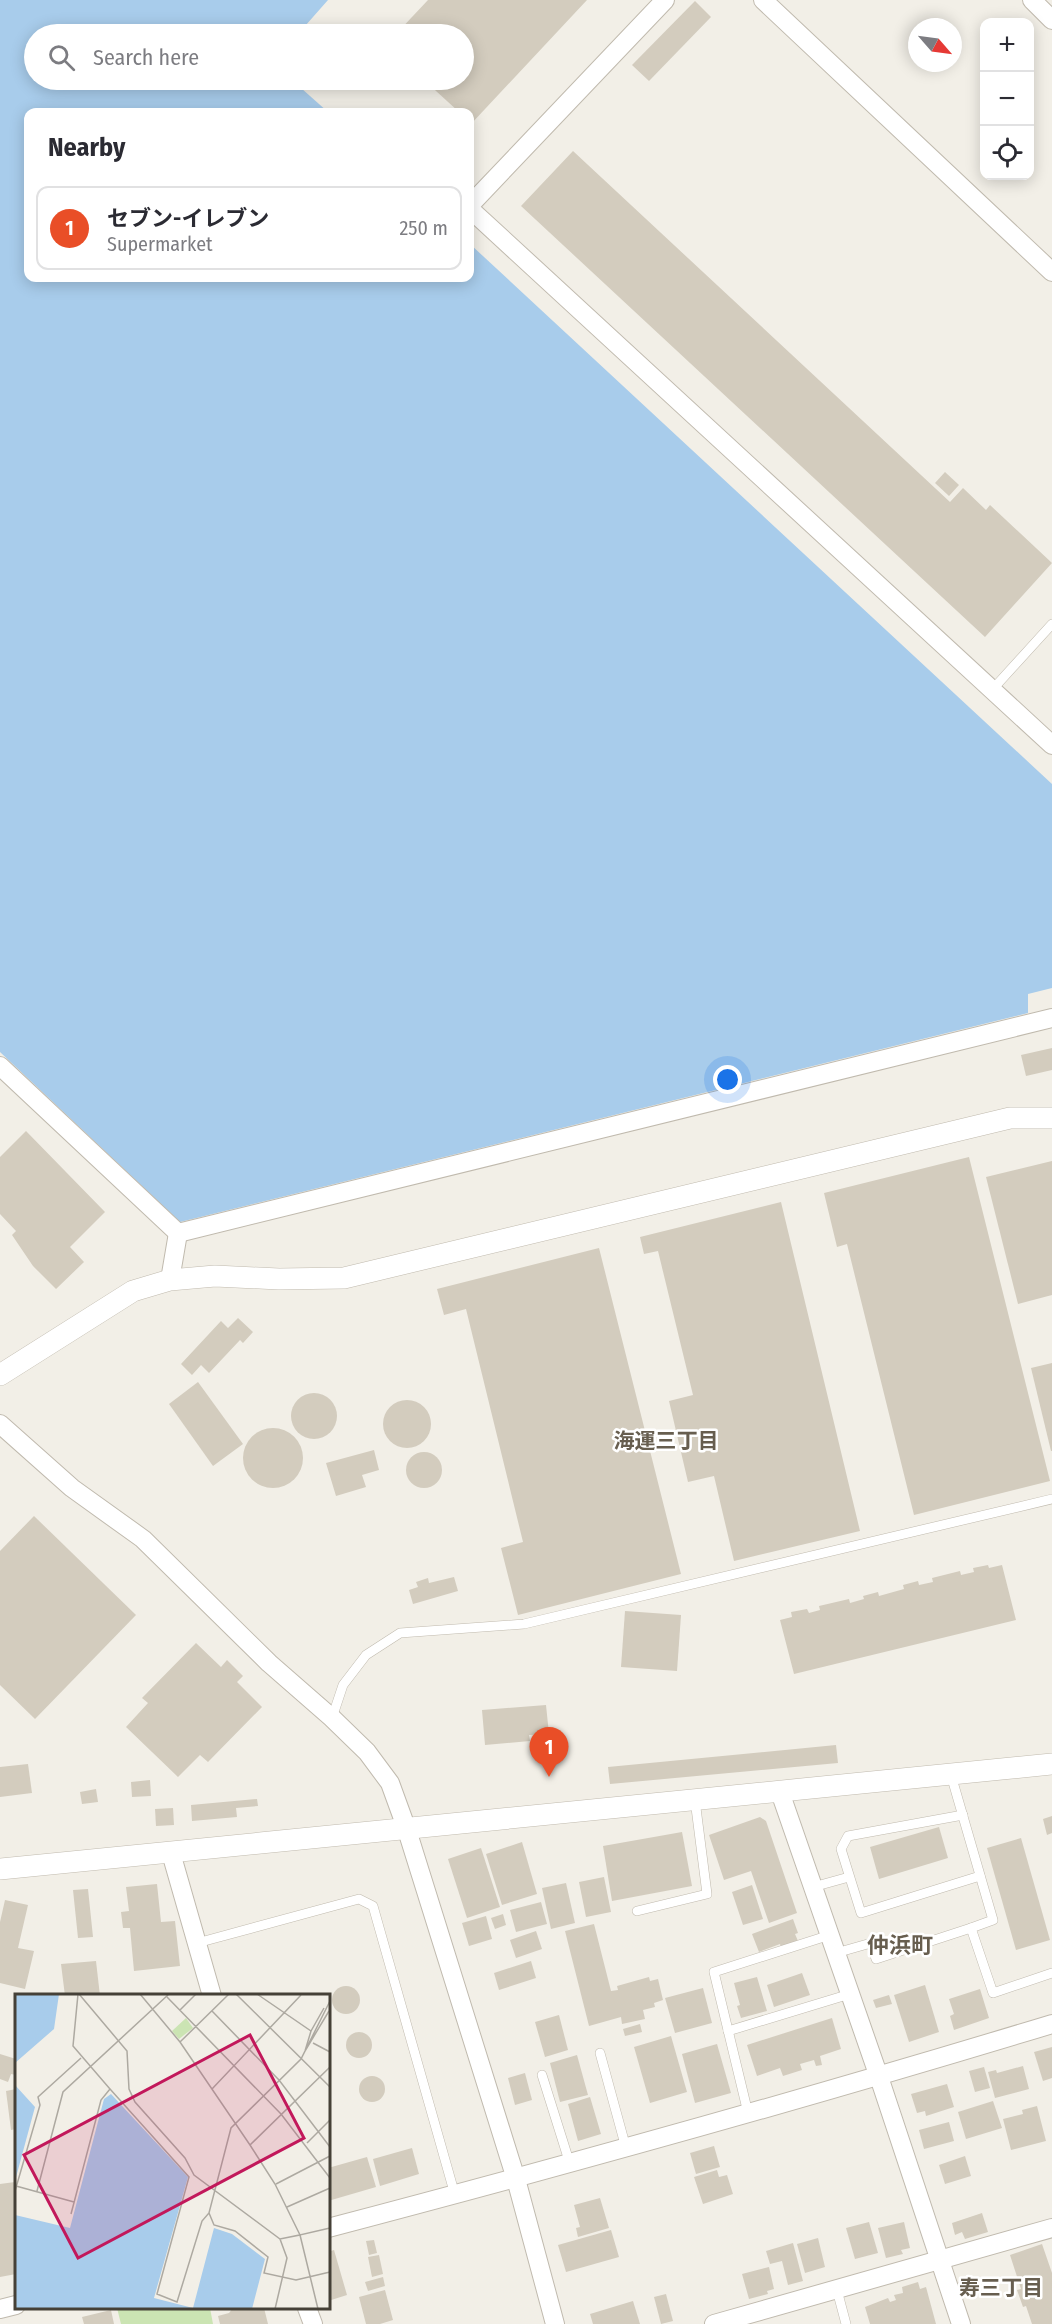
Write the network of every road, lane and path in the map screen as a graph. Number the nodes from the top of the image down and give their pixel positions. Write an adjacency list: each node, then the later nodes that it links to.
1 (665, 0): 5 (street)
2 (763, 0): 7 (street)
3 (1032, 0): 4 (street)
4 (1052, 20)
5 (474, 203)
6 (474, 211): 9 (street)
7 (1052, 272)
8 (1052, 624): 9 (lane)
9 (992, 690): 10 (street)
10 (1052, 745)
11 (1052, 1018): 14 (street)
12 (0, 1066): 14 (street)
13 (1052, 1118): 15 (street)
14 (178, 1233): 15 (street)
15 (170, 1280): 16 (street)
16 (0, 1375)
17 (0, 1424): 19 (street)
18 (1052, 1498): 19 (lane)
19 (332, 1718): 25 (street)
20 (1052, 1764): 21 (street)
21 (951, 1774): 22 (street); 24 (lane)
22 (780, 1792): 23 (street); 30 (street)
23 (695, 1800): 25 (street); 31 (lane)
24 (963, 1815): 28 (lane); 29 (lane)
25 (406, 1827): 26 (street); 47 (street)
26 (171, 1853): 27 (street); 34 (street)
27 (0, 1869)
28 (980, 1876): 29 (lane); 32 (lane)
29 (849, 1877): 30 (lane)
30 (813, 1887): 33 (street)
31 (637, 1911)
32 (971, 1928): 35 (lane); 36 (lane)
33 (830, 1935): 35 (street); 40 (lane)
34 (197, 1943): 37 (street); 48 (lane)
35 (836, 1953): 38 (street)
36 (1052, 1973)
37 (212, 1994)
38 (850, 1994): 40 (lane); 43 (street)
39 (1052, 2024): 43 (street)
40 (728, 2031): 44 (lane)
41 (600, 2053): 45 (lane)
42 (542, 2075): 46 (lane)
43 (879, 2077): 44 (street); 51 (street)
44 (748, 2113): 45 (street)
45 (626, 2148): 46 (street)
46 (570, 2163): 47 (street)
47 (516, 2179): 48 (street); 57 (street)
48 (455, 2195): 49 (street)
49 (330, 2227)
50 (1052, 2228): 51 (street)
51 (939, 2261): 52 (street); 60 (street)
52 (837, 2290): 58 (street); 59 (lane)
53 (15, 2305): 54 (street)
54 (0, 2309)
55 (308, 2309): 56 (street)
56 (313, 2324)
57 (555, 2324)
58 (714, 2324)
59 (846, 2324)
60 (961, 2324)

